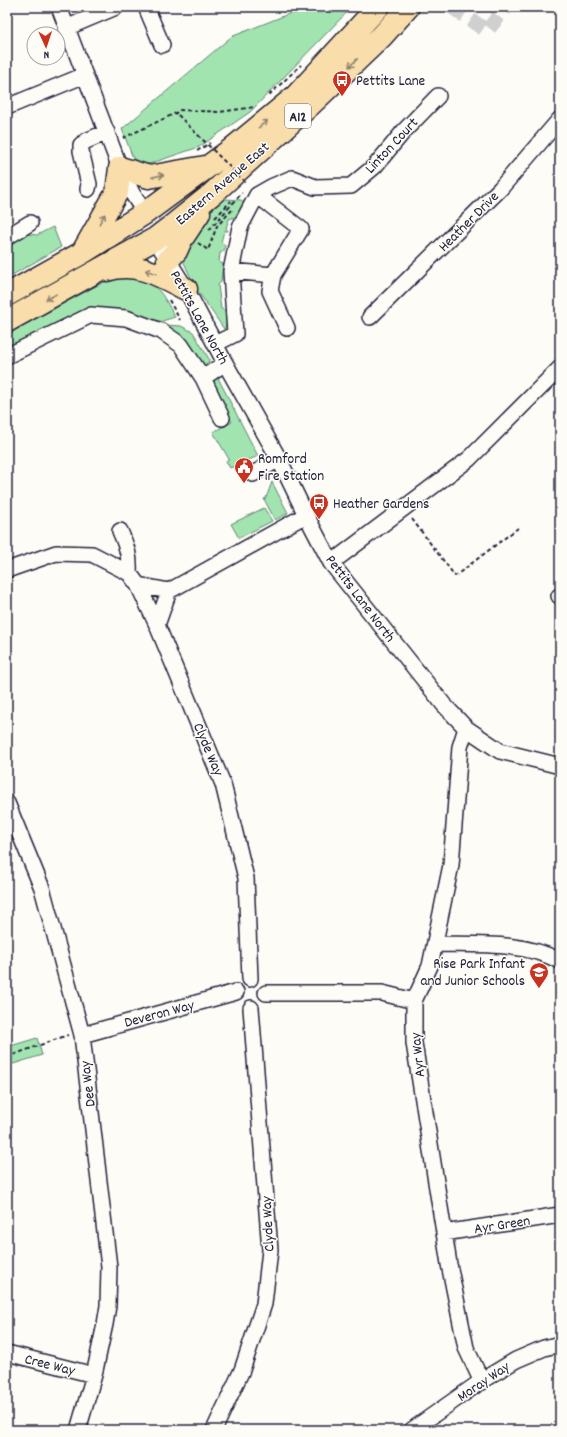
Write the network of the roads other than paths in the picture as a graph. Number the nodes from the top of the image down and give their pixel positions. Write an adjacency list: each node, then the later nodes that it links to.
1 (59, 7): 6 (street)
2 (116, 7): 7 (street)
3 (146, 7): 8 (street)
4 (378, 7): 14 (highway, Eastern Avenue East / A12, one-way to 4)
5 (408, 7): 18 (highway, Eastern Avenue East / A12, one-way to 18)
6 (65, 26)
7 (66, 28): 9 (street)
8 (162, 45)
9 (84, 75): 11 (street); 13 (street)
10 (438, 96): 17 (street, Linton Court)
11 (7, 107)
12 (560, 119): 30 (street, Heather Drive)
13 (107, 132): 15 (street); 16 (street)
14 (203, 159): 15 (highway, one-way to 14); 19 (highway, Eastern Avenue East / A12)
15 (120, 168): 19 (street); 23 (highway, one-way to 15)
16 (88, 189)
17 (247, 192): 25 (street); 26 (street)
18 (212, 194): 22 (highway, Eastern Avenue East / A12); 24 (highway)
19 (145, 213): 22 (highway); 23 (highway, Eastern Avenue East / A12)
20 (30, 223): 21 (street)
21 (7, 236)
22 (155, 239): 24 (street, Pettits Lane North); 27 (highway, Eastern Avenue East / A12)
23 (82, 253): 29 (highway, Eastern Avenue East / A12)
24 (168, 260): 28 (street, Pettits Lane North)
25 (231, 271): 26 (street); 33 (street)
26 (273, 275): 32 (street)
27 (85, 278): 28 (highway, one-way to 27); 31 (highway, Eastern Avenue East / A12, one-way to 31)
28 (186, 289): 33 (street, Pettits Lane North)
29 (7, 295)
30 (370, 317)
31 (7, 321)
32 (287, 328)
33 (215, 344): 35 (street, Pettits Lane North)
34 (7, 356): 37 (street)
35 (225, 363): 37 (street); 39 (street, Pettits Lane North)
36 (560, 368): 43 (street)
37 (203, 378): 38 (street)
38 (222, 418)
39 (280, 459): 40 (street); 41 (street, Pettits Lane North)
40 (252, 474)
41 (306, 515): 43 (street, Pettits Lane North); 46 (street)
42 (120, 531): 45 (street)
43 (332, 563): 48 (street, Pettits Lane North)
44 (7, 570): 45 (street)
45 (133, 579): 46 (street); 47 (street, Clyde Way)
46 (169, 591): 47 (street)
47 (157, 625): 53 (street, Clyde Way)
48 (466, 728): 49 (street, Pettits Lane North); 51 (street, Ayr Way)
49 (560, 766)
50 (7, 803): 58 (street, Dee Way)
51 (436, 944): 52 (street); 56 (street, Ayr Way)
52 (560, 961)
53 (250, 978): 54 (street); 55 (street)
54 (236, 992): 57 (street); 58 (street, Deveron Way)
55 (266, 993): 56 (street); 57 (street)
56 (414, 1001): 60 (street, Ayr Way)
57 (251, 1008): 66 (street, Clyde Way)
58 (81, 1032): 63 (street, Dee Way)
59 (560, 1215): 60 (street, Ayr Green)
60 (444, 1233): 64 (street, Ayr Way)
61 (560, 1344): 64 (street, Moray Way)
62 (7, 1353): 63 (street, Cree Way)
63 (94, 1375): 65 (street, Dee Way)
64 (482, 1382): 67 (street, Moray Way)
65 (78, 1430)
66 (214, 1430)
67 (412, 1430)

